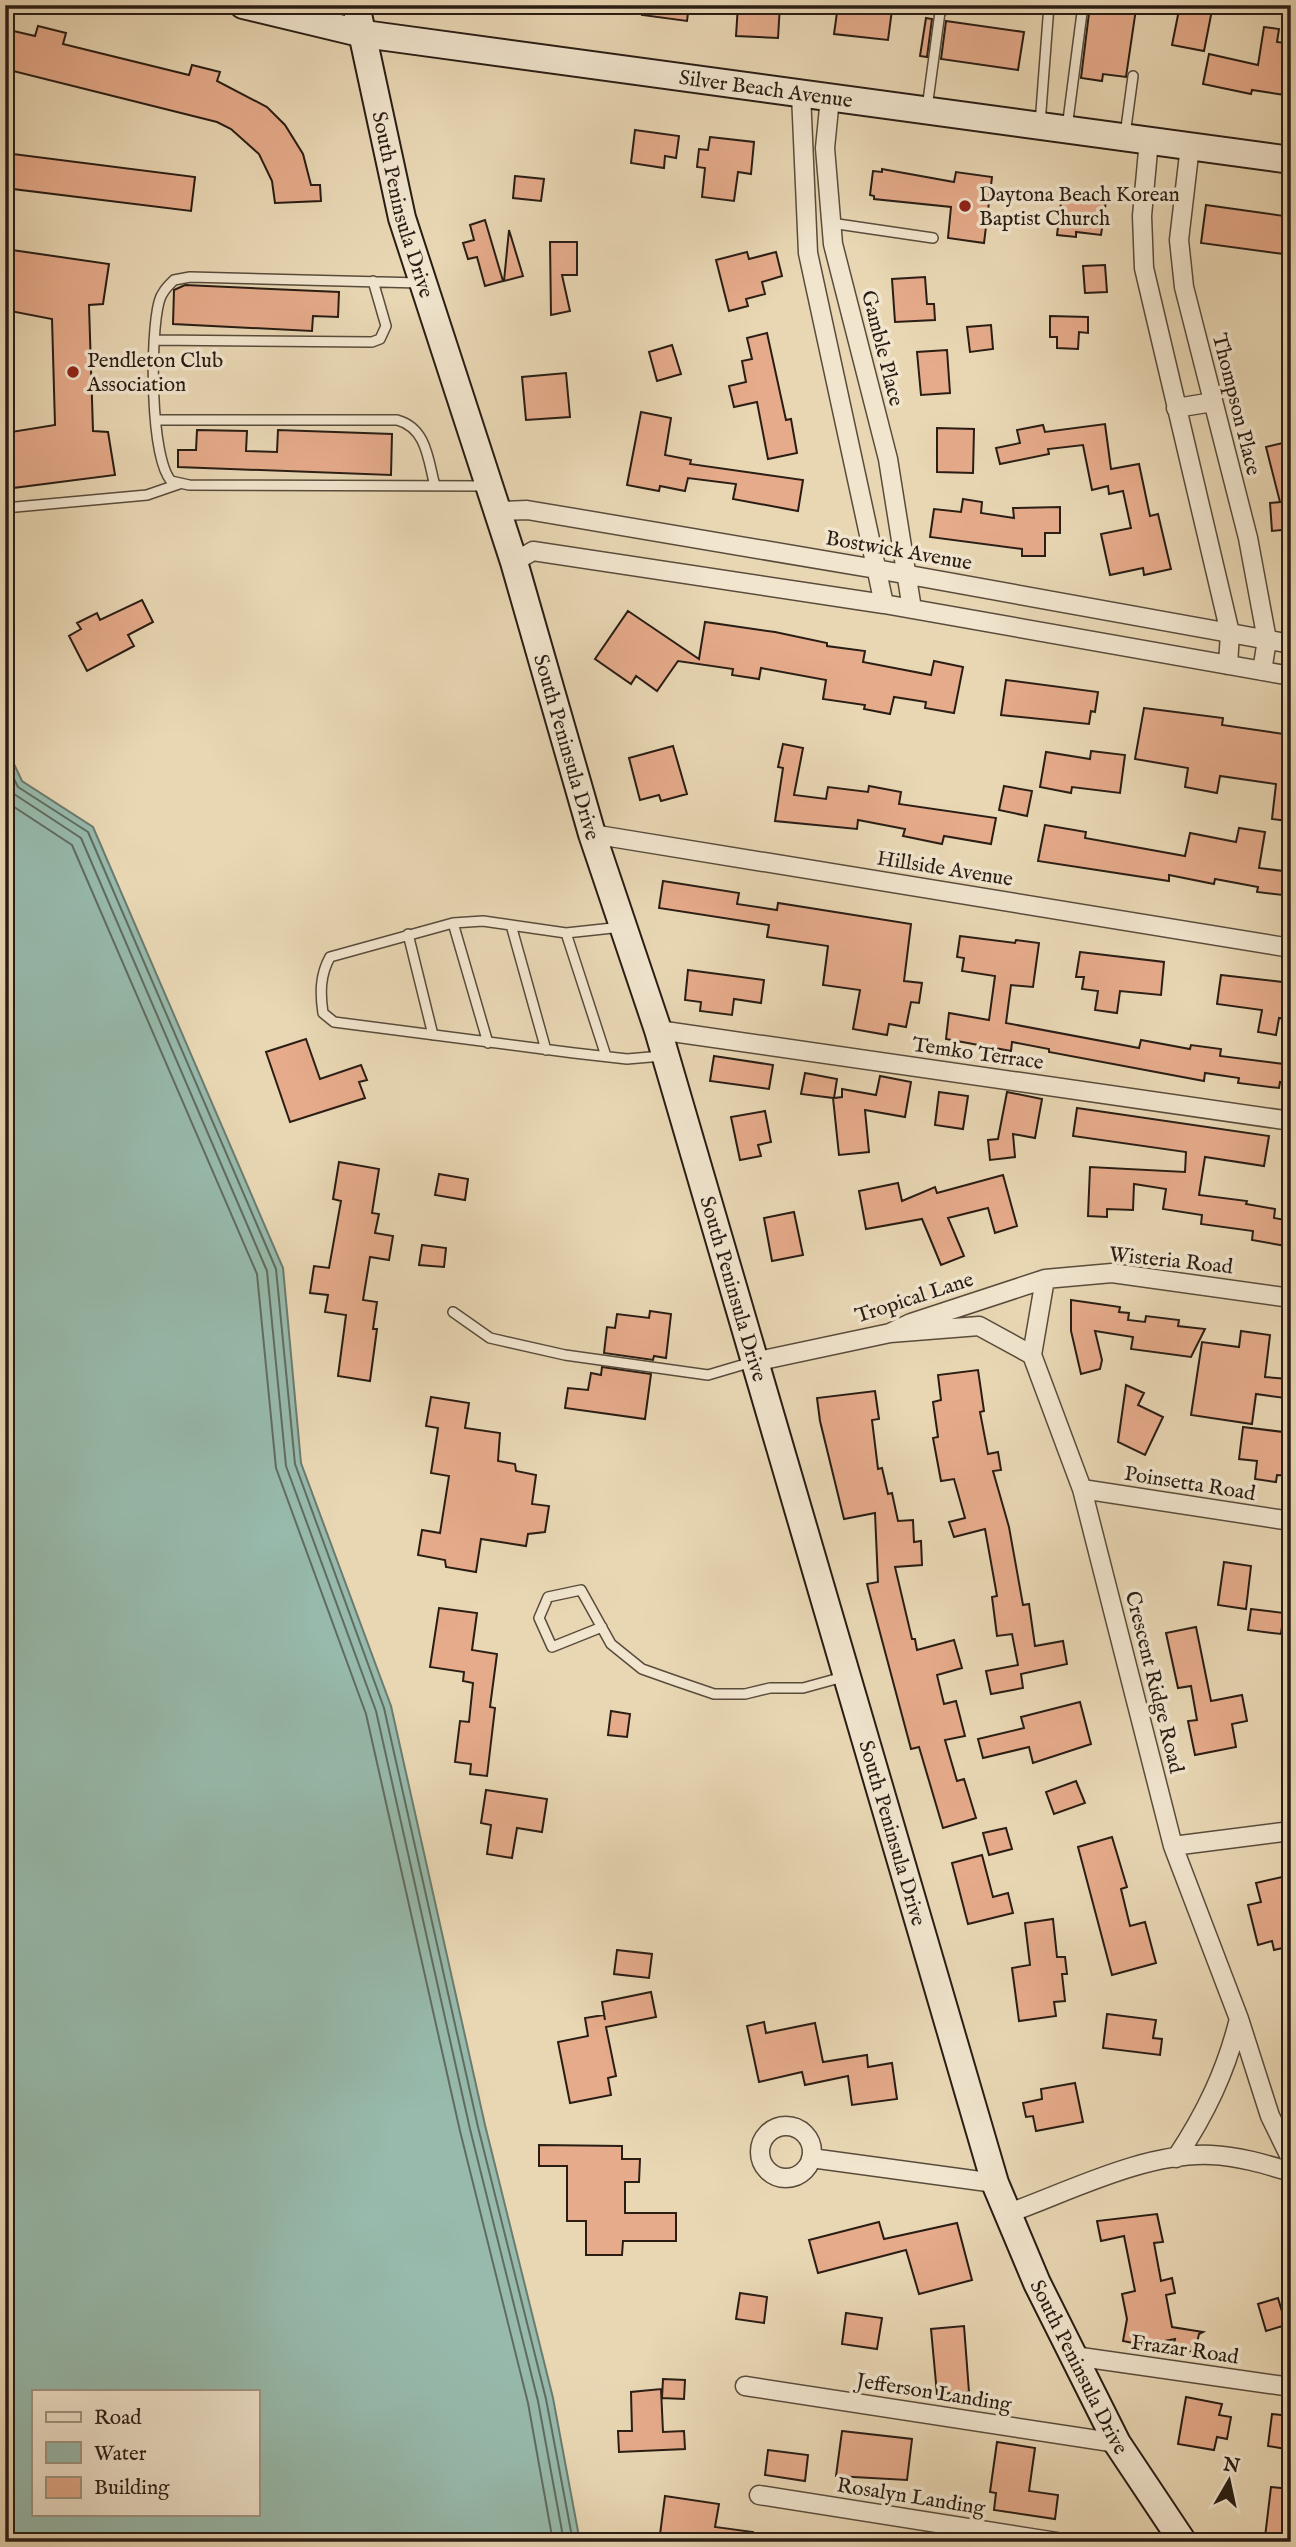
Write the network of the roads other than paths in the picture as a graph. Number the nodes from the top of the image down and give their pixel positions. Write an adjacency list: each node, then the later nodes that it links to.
1 (243, 5): 6 (main road, Silver Beach Avenue)
2 (356, 5): 6 (main road, South Peninsula Drive)
3 (952, 5): 10 (lane)
4 (1049, 5): 11 (lane)
5 (1083, 5): 12 (lane)
6 (364, 33): 8 (main road, Silver Beach Avenue); 19 (main road, South Peninsula Drive)
7 (1133, 76): 13 (lane)
8 (801, 94): 9 (main road, Silver Beach Avenue); 22 (street)
9 (830, 98): 10 (main road, Silver Beach Avenue); 16 (street, Gamble Place)
10 (927, 111): 11 (main road, Silver Beach Avenue)
11 (1040, 126): 12 (main road, Silver Beach Avenue)
12 (1067, 129): 13 (main road, Silver Beach Avenue)
13 (1137, 138): 14 (main road, Silver Beach Avenue); 24 (street)
14 (1190, 146): 15 (main road, Silver Beach Avenue); 23 (street, Thompson Place)
15 (1291, 160)
16 (831, 223): 17 (lane); 21 (street, Gamble Place)
17 (933, 238)
18 (373, 281): 19 (lane); 20 (lane); 20 (lane)
19 (423, 283): 28 (main road, South Peninsula Drive)
20 (154, 340): 25 (lane)
21 (858, 341): 22 (street); 33 (street, Gamble Place)
22 (828, 348): 32 (street)
23 (1213, 402): 24 (street); 37 (street, Thompson Place)
24 (1176, 408): 36 (street)
25 (157, 420): 26 (lane); 27 (lane)
26 (179, 484): 27 (lane); 29 (lane)
27 (435, 486): 28 (lane)
28 (489, 486): 30 (main road, South Peninsula Drive)
29 (5, 508)
30 (498, 511): 31 (main road, South Peninsula Drive); 32 (street, Bostwick Avenue)
31 (514, 562): 34 (street); 42 (main road, South Peninsula Drive)
32 (876, 569): 33 (street, Bostwick Avenue); 34 (street)
33 (908, 574): 35 (street, Gamble Place); 36 (street, Bostwick Avenue)
34 (884, 604): 35 (street)
35 (912, 609): 39 (street)
36 (1230, 633): 37 (street, Bostwick Avenue); 39 (street)
37 (1267, 640): 38 (street, Bostwick Avenue); 40 (street, Thompson Place)
38 (1291, 644)
39 (1228, 665): 40 (street)
40 (1262, 671): 41 (street)
41 (1291, 676)
42 (592, 834): 45 (main road, South Peninsula Drive); 48 (street, Hillside Avenue)
43 (453, 923): 44 (lane); 47 (lane); 51 (lane)
44 (511, 925): 46 (lane); 52 (lane)
45 (624, 927): 46 (lane); 49 (main road, South Peninsula Drive)
46 (566, 933): 53 (lane)
47 (408, 934): 50 (lane); 50 (lane)
48 (1291, 948)
49 (658, 1030): 54 (main road, South Peninsula Drive); 55 (street, Temko Terrace)
50 (433, 1035): 51 (lane)
51 (488, 1043): 52 (lane)
52 (545, 1050): 53 (lane)
53 (606, 1056): 54 (lane)
54 (666, 1056): 61 (main road, South Peninsula Drive)
55 (1291, 1121)
56 (1045, 1279): 57 (street, Wisteria Road); 59 (street, Tropical Lane); 60 (street)
57 (1291, 1298)
58 (453, 1312): 61 (lane)
59 (890, 1333): 60 (street); 61 (street, Tropical Lane)
60 (1032, 1355): 62 (street, Crescent Ridge Road)
61 (754, 1362): 65 (main road, South Peninsula Drive)
62 (1082, 1489): 63 (street, Poinsetta Road); 67 (street, Crescent Ridge Road)
63 (1291, 1521)
64 (602, 1628): 64 (lane); 65 (lane)
65 (845, 1676): 73 (main road, South Peninsula Drive)
66 (1291, 1831): 67 (street)
67 (1173, 1846): 68 (street, Crescent Ridge Road)
68 (1239, 2019): 70 (street); 71 (street, Crescent Ridge Road)
69 (811, 2158): 73 (street)
70 (1176, 2158): 72 (street); 74 (street)
71 (1291, 2159)
72 (1291, 2172)
73 (995, 2183): 74 (main road, South Peninsula Drive)
74 (1009, 2213): 75 (main road, South Peninsula Drive)
75 (1074, 2356): 77 (street, Frazar Road); 78 (main road, South Peninsula Drive)
76 (745, 2386): 78 (street, Jefferson Landing)
77 (1291, 2387)
78 (1117, 2443): 81 (main road, South Peninsula Drive)
79 (759, 2495): 80 (street, Rosalyn Landing)
80 (1057, 2542)
81 (1183, 2542)

